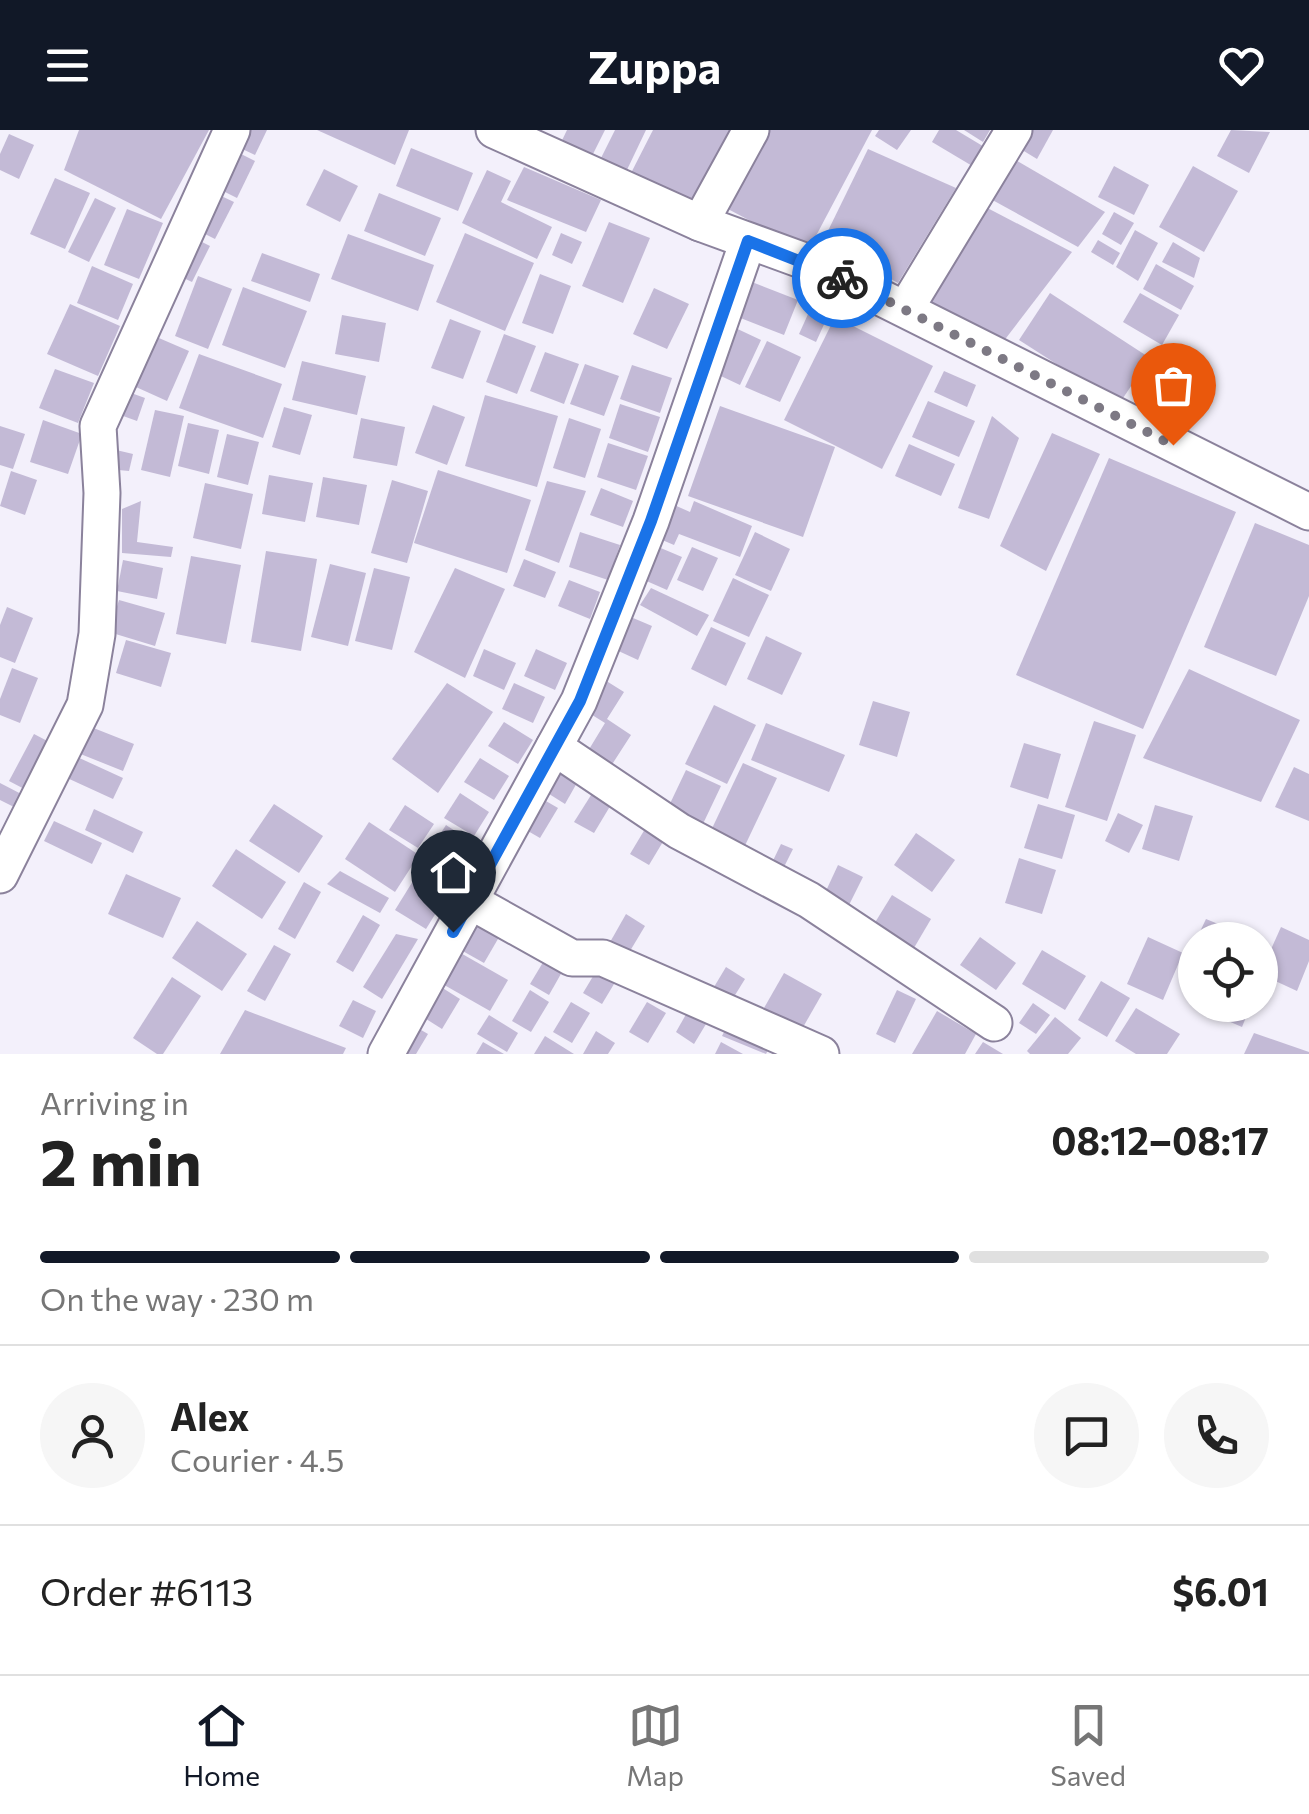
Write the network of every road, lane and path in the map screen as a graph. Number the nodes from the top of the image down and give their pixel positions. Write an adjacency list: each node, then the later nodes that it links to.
1 (232, 130): 10 (street)
2 (494, 130): 5 (street)
3 (750, 130): 5 (street)
4 (1014, 130): 7 (street)
5 (700, 223): 6 (street)
6 (748, 241): 7 (street); 9 (street)
7 (906, 308): 8 (street)
8 (1309, 512)
9 (554, 747): 11 (street); 12 (street)
10 (0, 875)
11 (470, 901): 13 (street); 14 (street)
12 (994, 1023)
13 (386, 1054)
14 (821, 1054)

